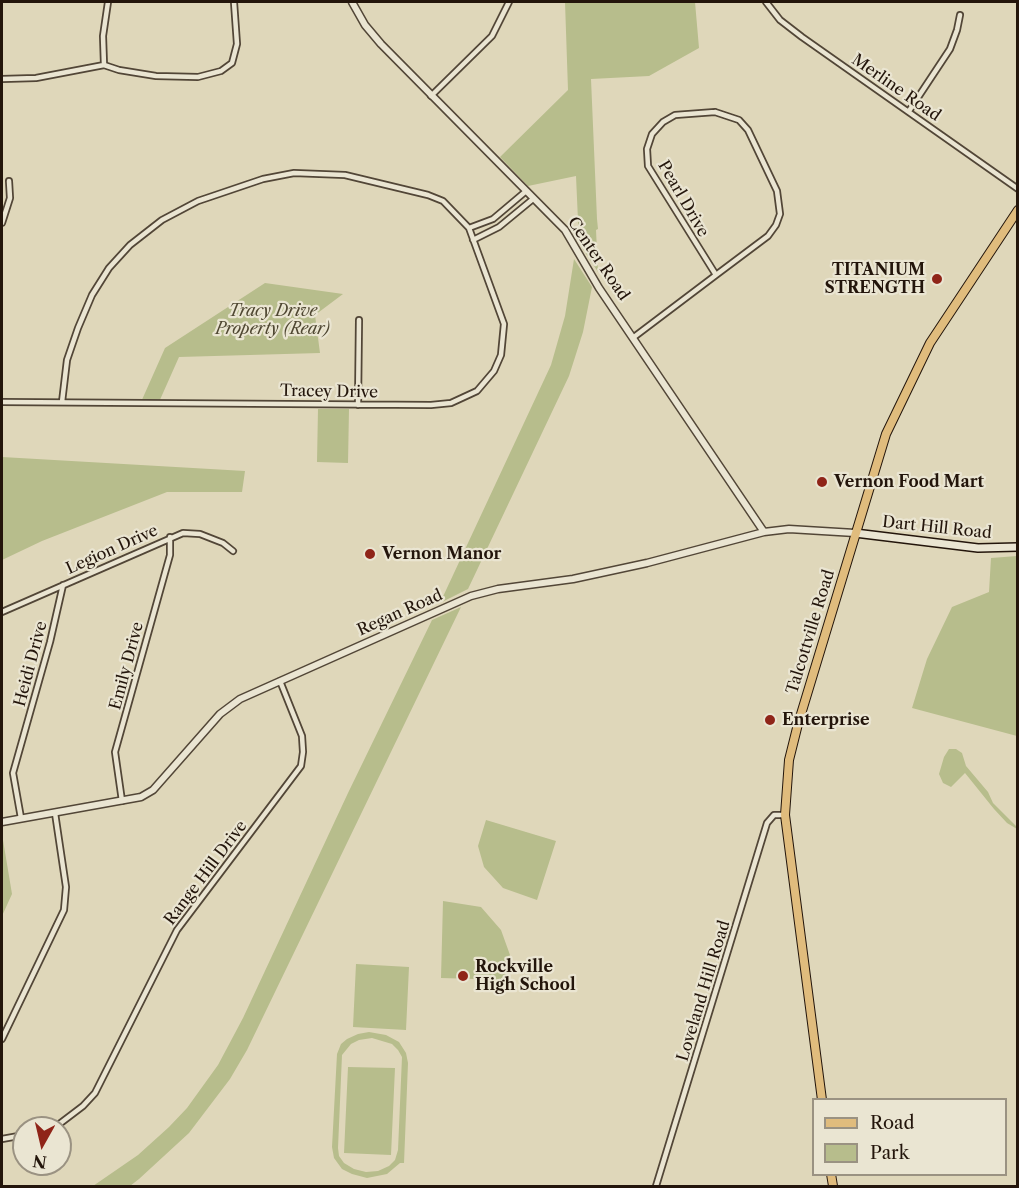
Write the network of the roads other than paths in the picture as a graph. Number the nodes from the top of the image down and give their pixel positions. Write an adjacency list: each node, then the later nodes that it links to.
1 (108, 2): 7 (street)
2 (234, 2): 7 (street)
3 (352, 2): 9 (street, Center Road)
4 (509, 2): 9 (street)
5 (766, 2): 10 (street, Merline Road)
6 (960, 15): 10 (street)
7 (104, 65): 8 (street)
8 (2, 79)
9 (431, 96): 13 (street, Center Road)
10 (909, 111): 12 (street, Merline Road)
11 (9, 181): 16 (street)
12 (1017, 189)
13 (525, 192): 14 (street, Center Road); 17 (street)
14 (533, 199): 18 (street); 21 (street, Center Road)
15 (1017, 210): 26 (main road, Talcottville Road)
16 (2, 223)
17 (469, 228): 18 (street, Tracey Drive); 23 (street)
18 (472, 240): 24 (street, Tracey Drive)
19 (716, 274): 19 (street, Pearl Drive); 21 (street, Pearl Drive)
20 (359, 320): 24 (street)
21 (634, 338): 25 (street, Center Road)
22 (2, 402): 23 (street, Tracey Drive)
23 (63, 402): 24 (street, Tracey Drive)
24 (358, 405)
25 (764, 532): 26 (street, Regan Road); 32 (street, Regan Road)
26 (855, 533): 28 (main road, Dart Hill Road); 35 (main road, Talcottville Road)
27 (170, 537): 29 (street, Legion Drive); 30 (street, Legion Drive); 33 (street, Emily Drive)
28 (1017, 547)
29 (233, 551)
30 (63, 585): 31 (street, Legion Drive); 36 (street, Heidi Drive)
31 (2, 612)
32 (280, 681): 33 (street, Regan Road); 40 (street, Range Hill Drive)
33 (123, 801): 34 (street, Regan Road)
34 (55, 813): 36 (street, Regan Road); 38 (street)
35 (785, 815): 39 (main road, Talcottville Road); 41 (street, Loveland Hill Road)
36 (21, 818): 37 (street, Regan Road)
37 (2, 822)
38 (2, 1039)
39 (822, 1098)
40 (70, 1116)
41 (656, 1186)

